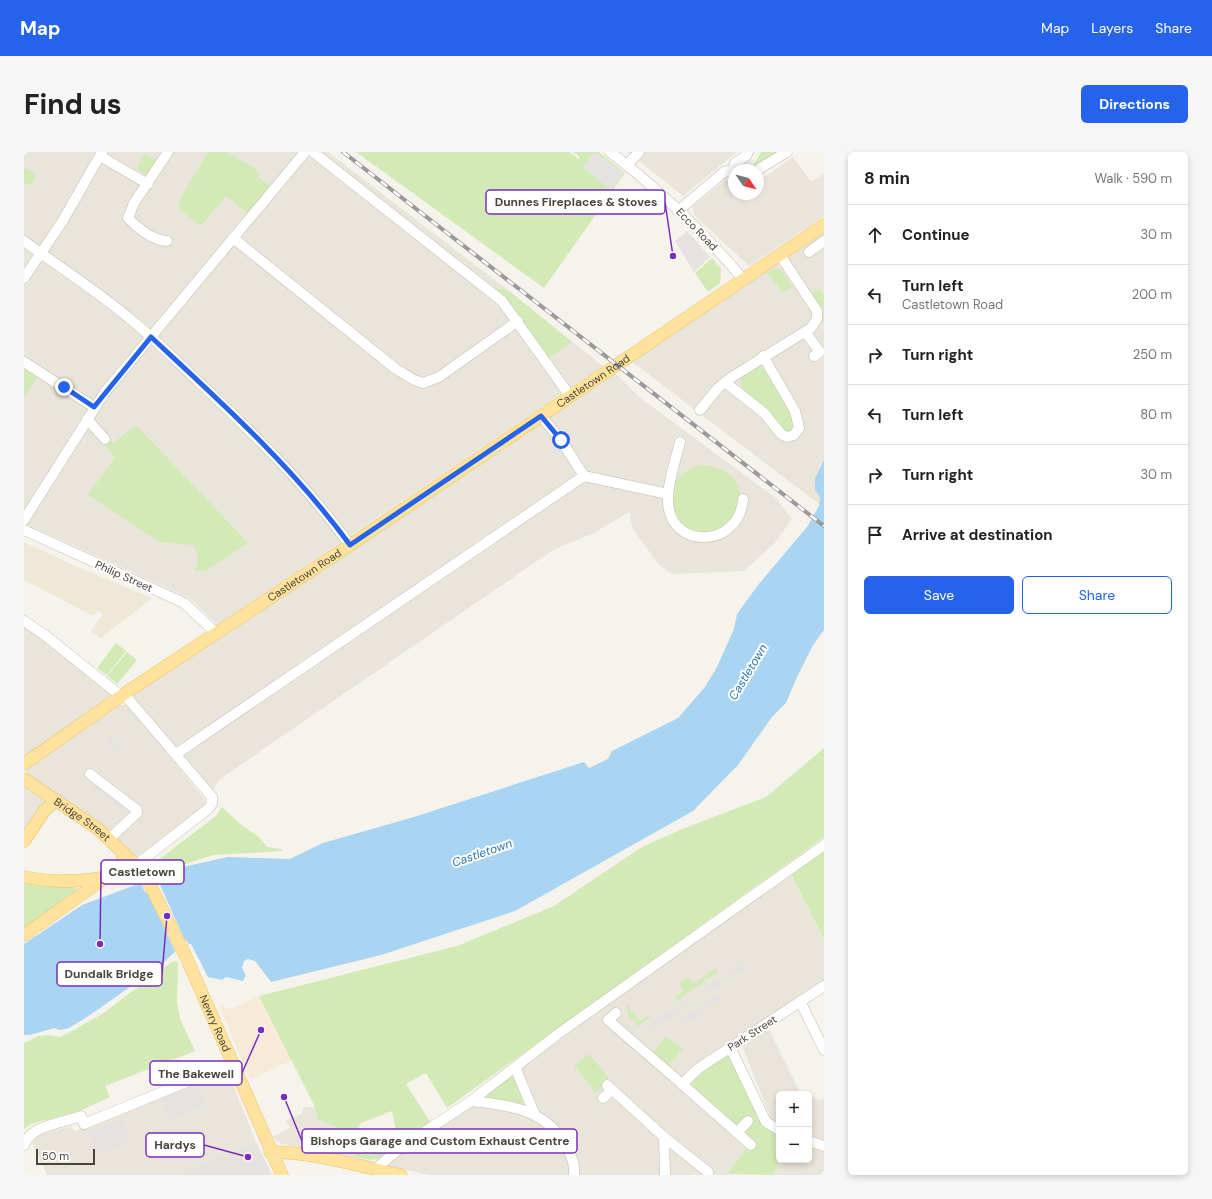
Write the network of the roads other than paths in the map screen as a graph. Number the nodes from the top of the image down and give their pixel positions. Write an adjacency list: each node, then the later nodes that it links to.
1 (168, 152): 13 (street)
2 (305, 152): 16 (street)
3 (313, 152): 25 (street)
4 (610, 152): 10 (street, Ecco Road)
5 (639, 152): 10 (street)
6 (748, 152): 9 (street)
7 (786, 153): 11 (street)
8 (101, 154): 13 (street); 21 (street)
9 (735, 164)
10 (627, 165): 14 (street, Ecco Road)
11 (764, 166)
12 (728, 171): 14 (street)
13 (148, 184): 18 (street)
14 (679, 210): 24 (street, Ecco Road)
15 (824, 225): 22 (main road, Castletown Road)
16 (233, 238): 25 (street); 27 (street)
17 (24, 241): 21 (street)
18 (167, 241)
19 (824, 241): 20 (street)
20 (809, 252)
21 (41, 254): 23 (street); 27 (street)
22 (780, 255): 24 (main road, Castletown Road); 26 (street)
23 (24, 278)
24 (743, 279): 32 (main road, Castletown Road)
25 (518, 321): 32 (street)
26 (805, 332): 28 (street); 29 (street)
27 (151, 337): 33 (street); 44 (street)
28 (763, 356): 31 (street); 31 (street)
29 (814, 356)
30 (24, 362): 33 (street)
31 (725, 382): 34 (street)
32 (570, 396): 35 (main road, Castletown Road)
33 (94, 407): 36 (street)
34 (700, 410)
35 (541, 416): 39 (street); 44 (main road, Castletown Road)
36 (87, 419): 37 (street); 42 (street)
37 (105, 439)
38 (680, 442): 40 (street)
39 (584, 476): 40 (street); 48 (street)
40 (668, 494): 41 (street)
41 (742, 499)
42 (24, 520)
43 (24, 530): 46 (street, Philip Street)
44 (350, 545): 46 (main road, Castletown Road)
45 (25, 623): 47 (street)
46 (216, 633): 47 (main road, Castletown Road)
47 (123, 695): 48 (street); 49 (main road, Castletown Road)
48 (176, 754): 57 (street)
49 (24, 764)
50 (90, 774): 53 (street)
51 (24, 779): 52 (main road, Bridge Street)
52 (56, 800): 53 (main road, Bridge Street); 54 (main road)
53 (109, 839): 56 (main road, Bridge Street)
54 (24, 841)
55 (824, 844): 68 (street)
56 (122, 852): 57 (main road, Bridge Street); 59 (main road)
57 (136, 865): 60 (main road, Newry Road)
58 (24, 877): 59 (main road)
59 (108, 877): 60 (main road); 61 (main road)
60 (146, 878): 67 (main road, Newry Road)
61 (24, 935)
62 (824, 986): 63 (street, Park Street)
63 (800, 1001): 65 (street, Park Street); 66 (street)
64 (616, 1013): 69 (street)
65 (730, 1047): 69 (street, Park Street); 74 (street)
66 (824, 1050)
67 (233, 1063): 78 (street); 81 (main road, Newry Road)
68 (515, 1068): 71 (street); 72 (street)
69 (682, 1084): 75 (street)
70 (603, 1098): 76 (street)
71 (471, 1101): 72 (street); 82 (street)
72 (534, 1113): 85 (street)
73 (748, 1121): 75 (street)
74 (776, 1128)
75 (737, 1133): 79 (street)
76 (664, 1137): 86 (street); 87 (street)
77 (812, 1143): 80 (street)
78 (24, 1145)
79 (751, 1145)
80 (824, 1146)
81 (270, 1152): 82 (main road); 83 (main road, Newry Road)
82 (375, 1169): 84 (main road)
83 (282, 1175)
84 (401, 1175)
85 (574, 1175)
86 (665, 1175)
87 (708, 1175)

